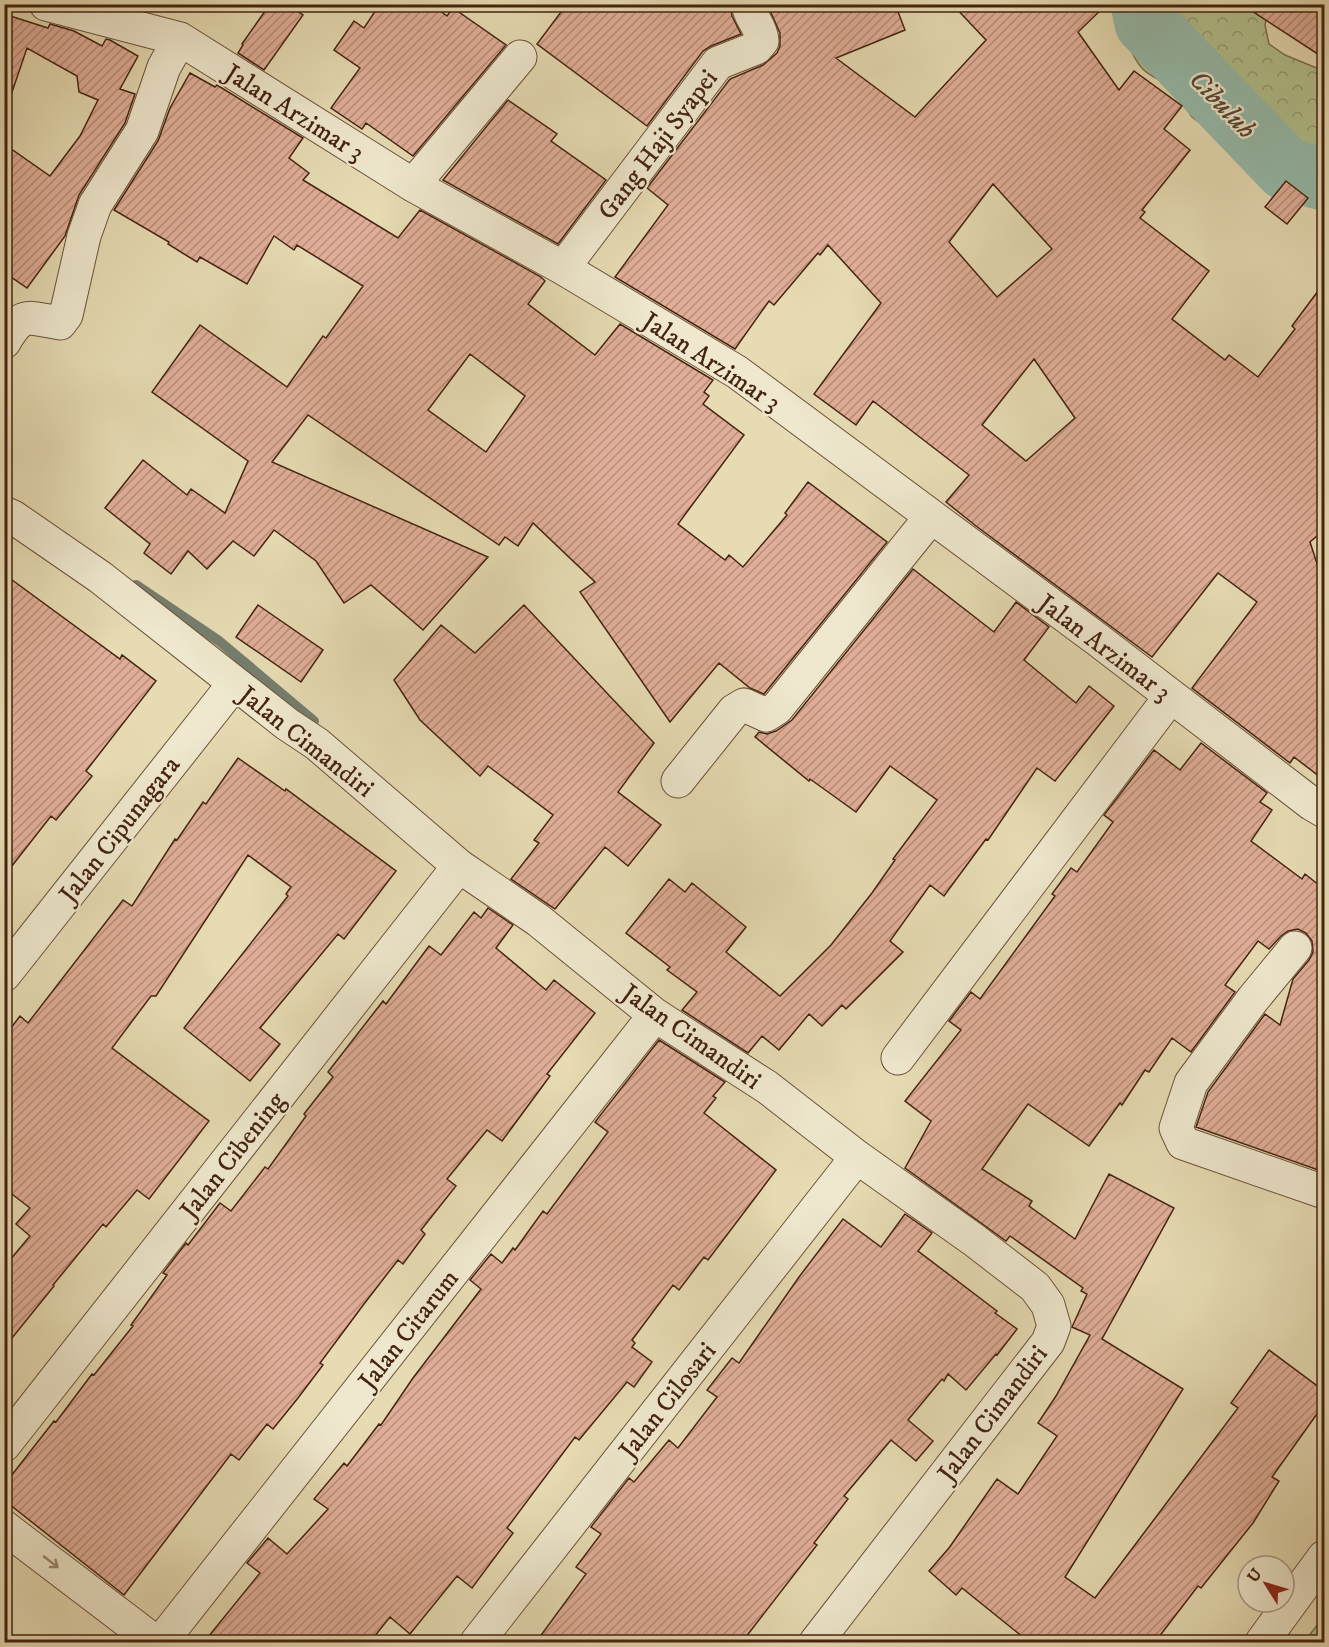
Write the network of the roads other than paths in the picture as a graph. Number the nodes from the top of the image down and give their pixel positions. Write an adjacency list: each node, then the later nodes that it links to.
1 (46, 4): 3 (street, Jalan Arzimar 3)
2 (748, 4): 6 (street, Gang Haji Syapei)
3 (180, 39): 5 (street, Jalan Arzimar 3); 7 (street)
4 (520, 57): 5 (street)
5 (413, 185): 6 (street, Jalan Arzimar 3)
6 (562, 268): 8 (street, Jalan Arzimar 3)
7 (4, 342)
8 (931, 518): 11 (street, Jalan Arzimar 3); 12 (street)
9 (8, 519): 10 (street, Jalan Cimandiri)
10 (234, 684): 14 (street, Jalan Cimandiri); 16 (street, Jalan Cipunagara)
11 (1171, 696): 13 (street, Jalan Arzimar 3); 18 (street)
12 (678, 781)
13 (1324, 811)
14 (459, 866): 17 (street, Jalan Cimandiri); 21 (street, Jalan Cibening)
15 (1295, 948): 20 (street)
16 (4, 975)
17 (655, 1015): 19 (street, Jalan Cimandiri); 25 (street, Jalan Citarum)
18 (898, 1058)
19 (857, 1157): 26 (street, Jalan Cilosari); 27 (street, Jalan Cimandiri)
20 (1324, 1192)
21 (4, 1445)
22 (4, 1527): 24 (street, one-way to 24)
23 (1324, 1557): 28 (street)
24 (155, 1642)
25 (161, 1642)
26 (477, 1642)
27 (816, 1642)
28 (1262, 1642)

